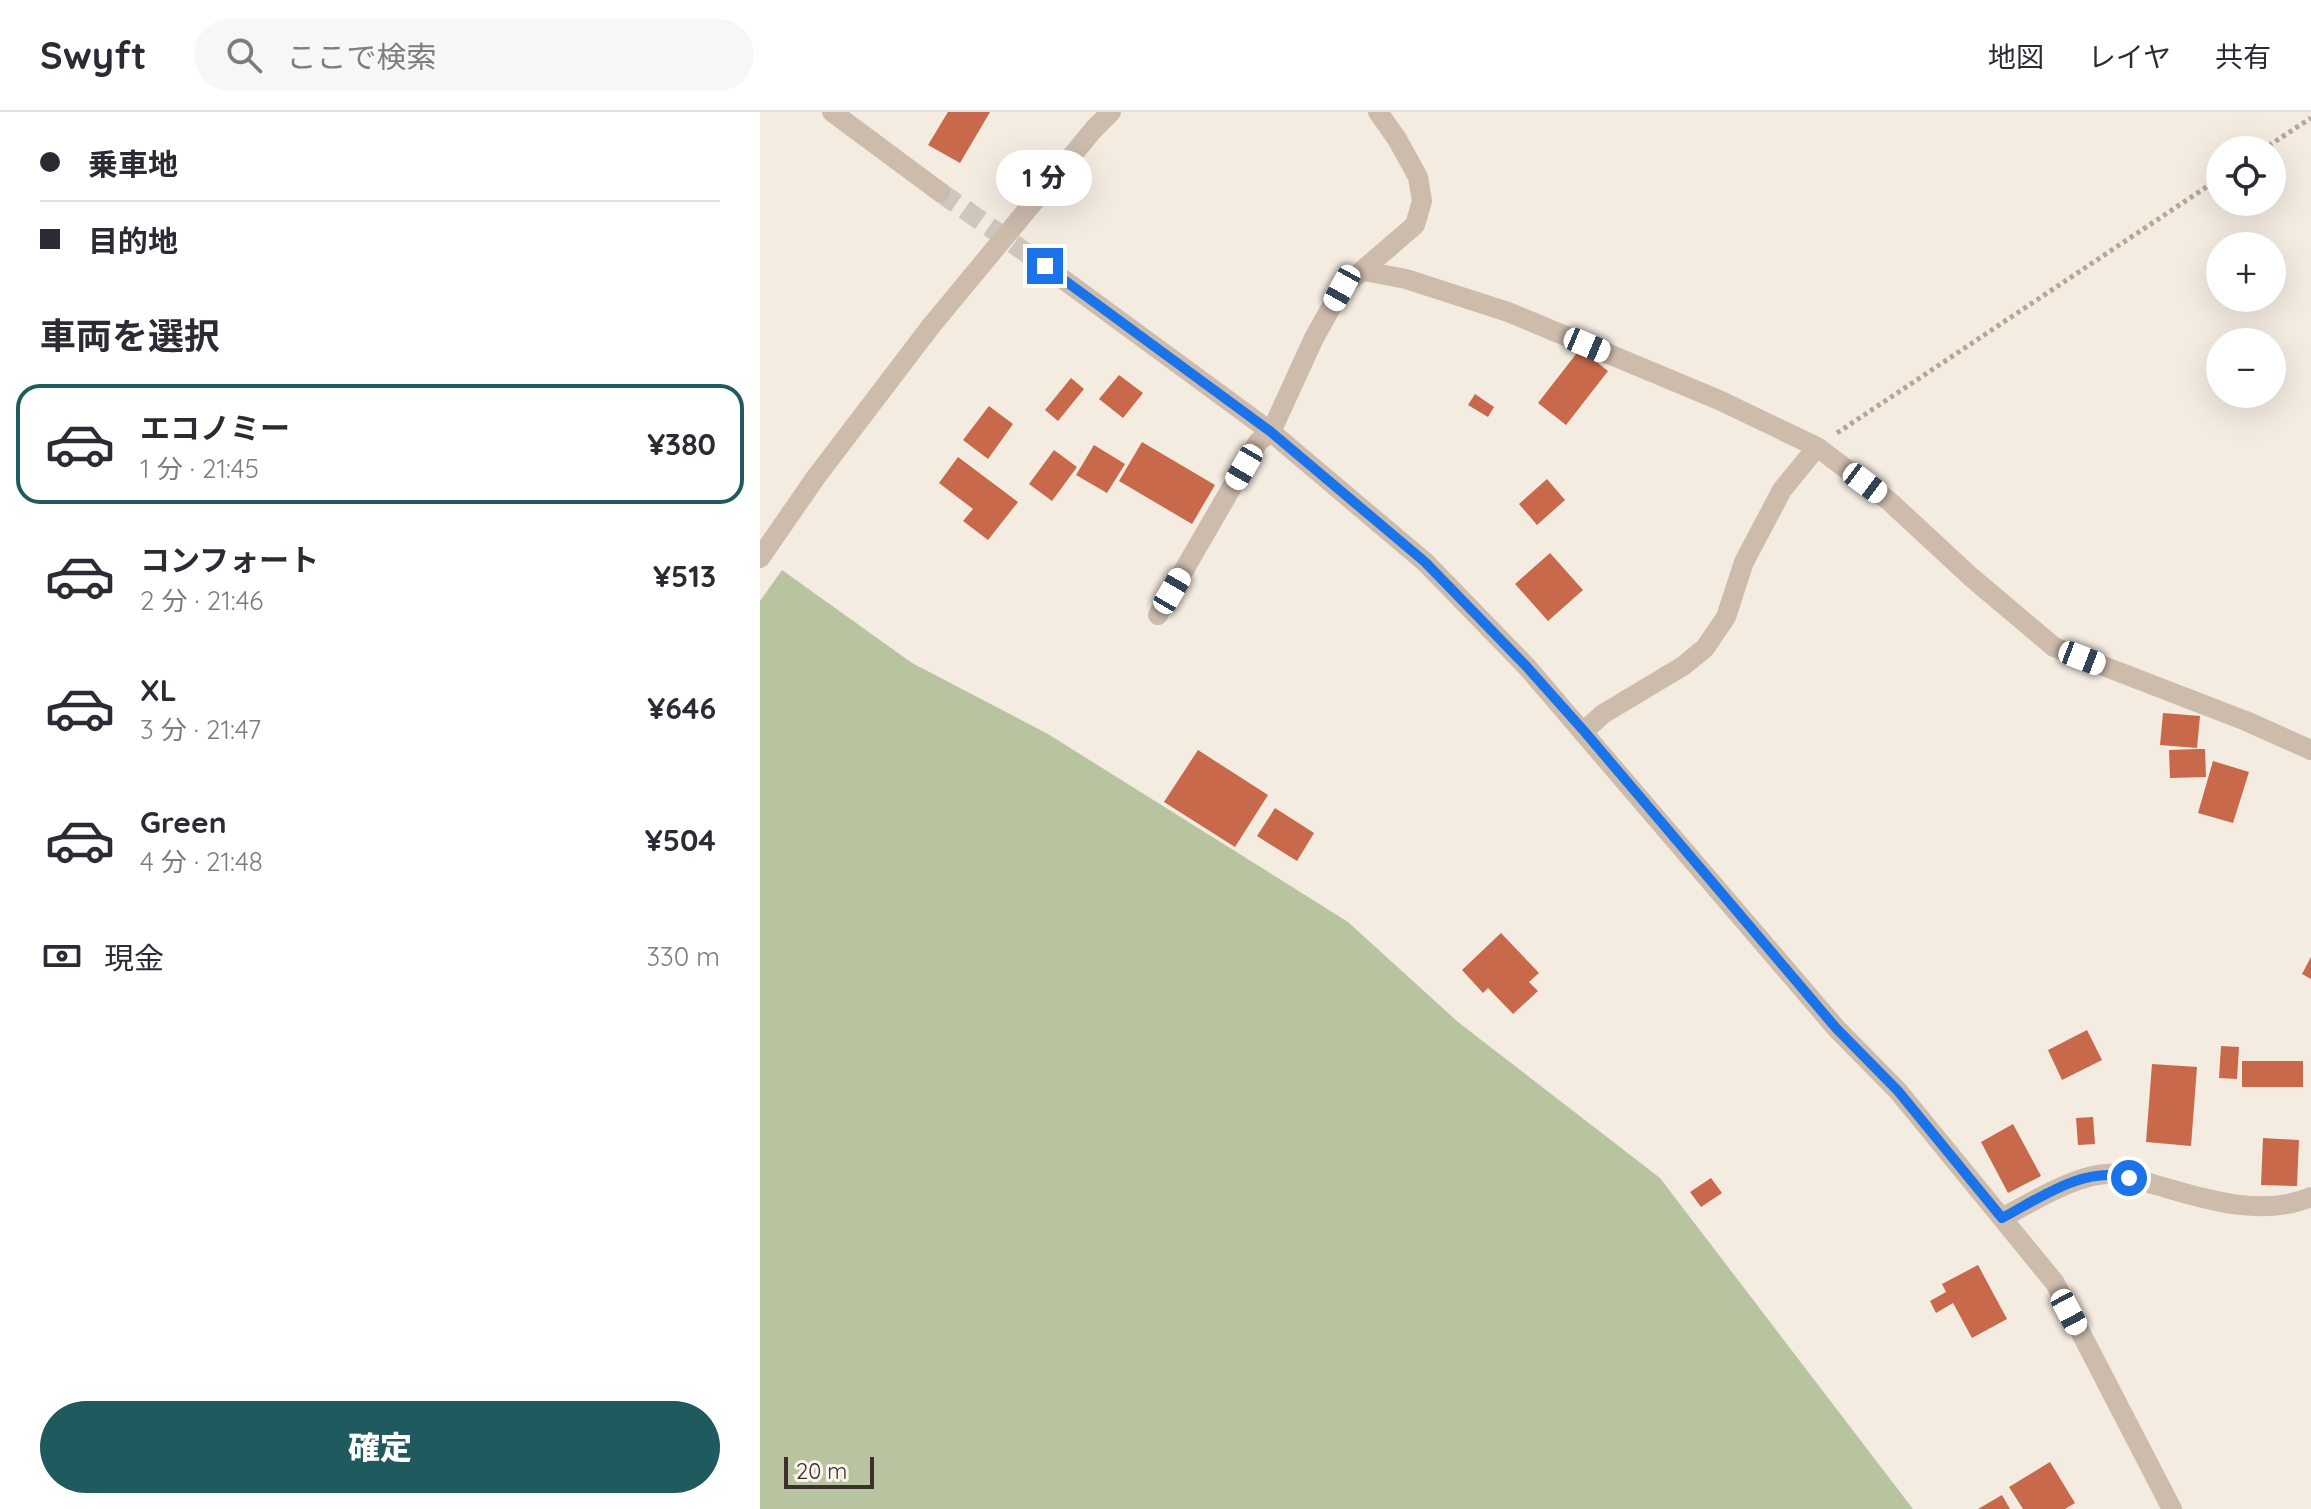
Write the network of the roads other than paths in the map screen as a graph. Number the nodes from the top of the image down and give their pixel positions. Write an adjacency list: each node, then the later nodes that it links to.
1 (832, 112): 4 (street)
2 (1111, 112): 9 (street, bridge)
3 (1378, 112): 6 (street)
4 (940, 192)
5 (1045, 266): 7 (street)
6 (1364, 271): 7 (street); 8 (street)
7 (1271, 432): 10 (street); 11 (street)
8 (1817, 447): 11 (street); 12 (street)
9 (760, 558)
10 (1158, 615)
11 (1584, 731): 14 (street)
12 (2311, 750)
13 (2311, 1197): 14 (street)
14 (2002, 1218): 15 (street)
15 (2172, 1509)

